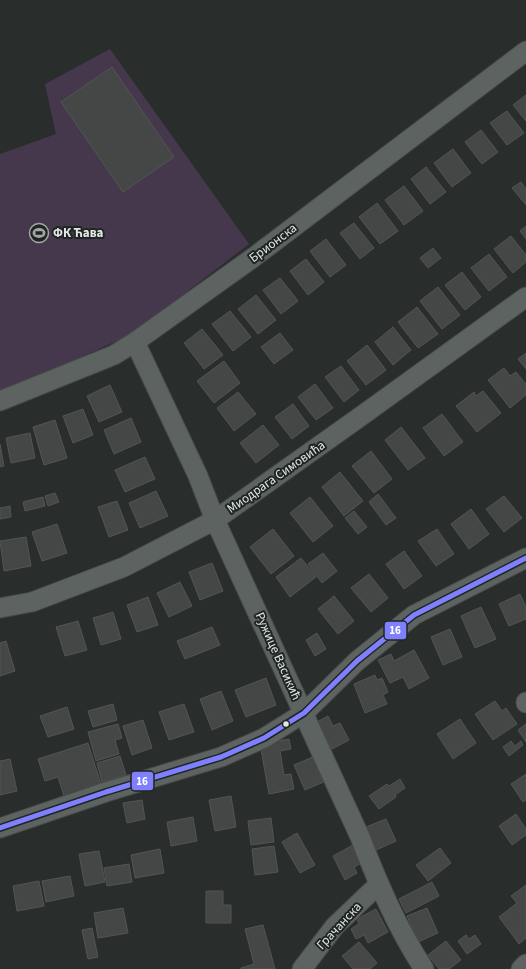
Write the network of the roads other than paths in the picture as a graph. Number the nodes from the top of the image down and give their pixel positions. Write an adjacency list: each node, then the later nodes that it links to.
1 (526, 51): 3 (street, Брионска)
2 (526, 297): 5 (street, Миодрага Симовића)
3 (135, 342): 4 (street, Брионска); 5 (street, Ружице Васикић)
4 (0, 401)
5 (215, 520): 7 (street, Миодрага Симовића); 8 (street, Ружице Васикић)
6 (526, 558): 8 (street)
7 (0, 608)
8 (304, 713): 9 (street); 10 (street, Ружице Васикић)
9 (0, 828)
10 (379, 884): 12 (street, Грачанска); 13 (street, Ружице Васикић)
11 (526, 964): 14 (street)
12 (302, 969)
13 (424, 969)
14 (521, 969)

